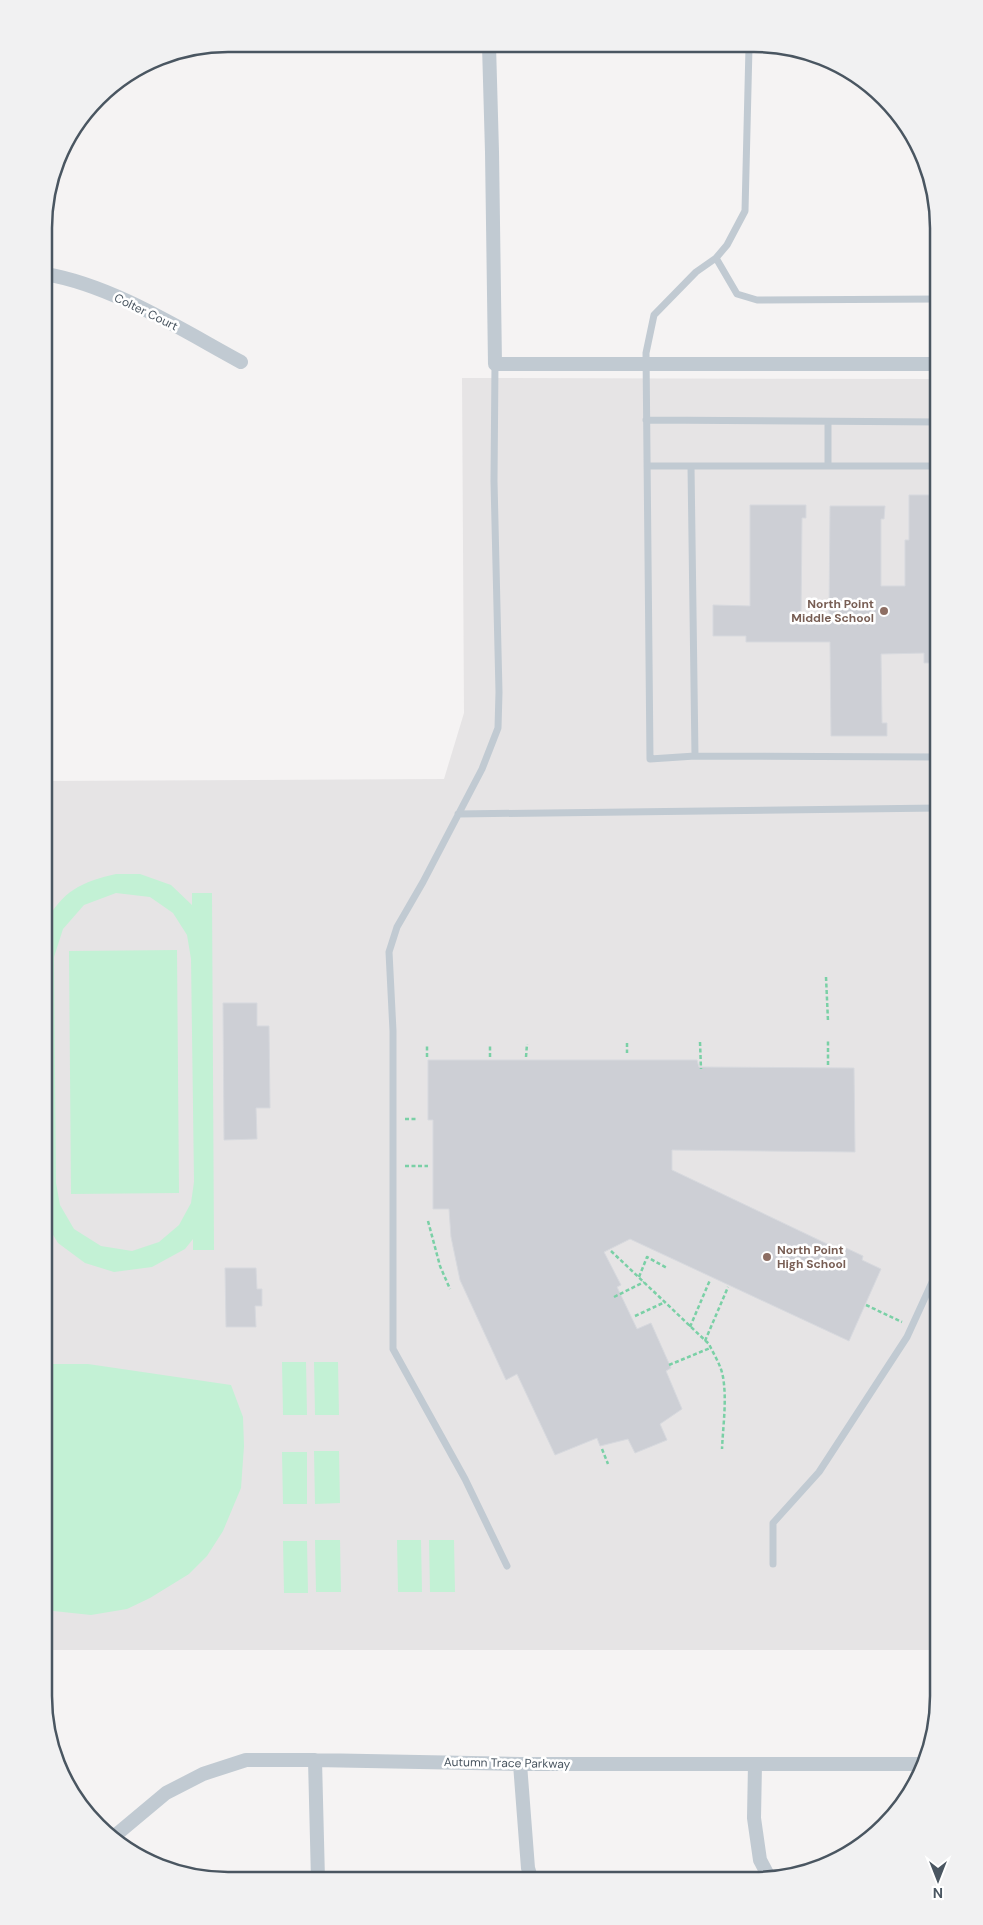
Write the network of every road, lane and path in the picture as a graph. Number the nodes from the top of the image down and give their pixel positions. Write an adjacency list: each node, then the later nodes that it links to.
1 (488, 52): 7 (street)
2 (749, 52): 3 (lane)
3 (716, 258): 5 (lane); 9 (lane)
4 (53, 276): 6 (street, Colter Court)
5 (930, 299)
6 (241, 362)
7 (495, 364): 9 (street); 20 (lane)
8 (930, 364): 9 (street)
9 (646, 365): 10 (lane)
10 (646, 420): 11 (lane); 13 (lane)
11 (828, 422): 12 (lane); 15 (lane)
12 (930, 422)
13 (647, 466): 14 (lane); 17 (lane)
14 (692, 466): 15 (lane); 17 (lane)
15 (828, 466): 16 (lane)
16 (930, 466)
17 (695, 756): 18 (lane)
18 (930, 758)
19 (930, 808): 20 (lane)
20 (458, 814): 61 (lane)
21 (826, 977): 22 (path)
22 (828, 1021)
23 (700, 1042): 34 (path)
24 (828, 1042): 33 (path)
25 (627, 1043): 29 (path)
26 (427, 1044): 30 (path)
27 (490, 1044): 31 (path)
28 (526, 1044): 32 (path)
29 (628, 1053)
30 (427, 1057)
31 (490, 1057)
32 (526, 1057)
33 (828, 1065)
34 (701, 1069)
35 (405, 1119): 36 (path)
36 (418, 1119)
37 (405, 1166): 38 (path)
38 (428, 1166)
39 (428, 1221): 47 (path)
40 (611, 1251): 42 (path)
41 (667, 1268): 42 (path)
42 (639, 1277): 44 (path)
43 (710, 1280): 53 (path)
44 (644, 1282): 48 (path); 49 (path)
45 (930, 1286): 60 (lane)
46 (728, 1287): 54 (path)
47 (450, 1288)
48 (614, 1297)
49 (665, 1302): 51 (path); 53 (path)
50 (866, 1305): 52 (path)
51 (635, 1316)
52 (905, 1324)
53 (690, 1327): 54 (path)
54 (705, 1341): 55 (path)
55 (710, 1348): 56 (path); 58 (path)
56 (669, 1365)
57 (602, 1449): 59 (path)
58 (722, 1449)
59 (608, 1464)
60 (773, 1564)
61 (507, 1566)
62 (315, 1760): 63 (street, Autumn Trace Parkway); 66 (street, Autumn Trace Parkway); 67 (street)
63 (520, 1764): 64 (street, Autumn Trace Parkway); 68 (street)
64 (755, 1764): 65 (street, Autumn Trace Parkway); 69 (street)
65 (917, 1764)
66 (118, 1833)
67 (318, 1872)
68 (529, 1872)
69 (766, 1872)

